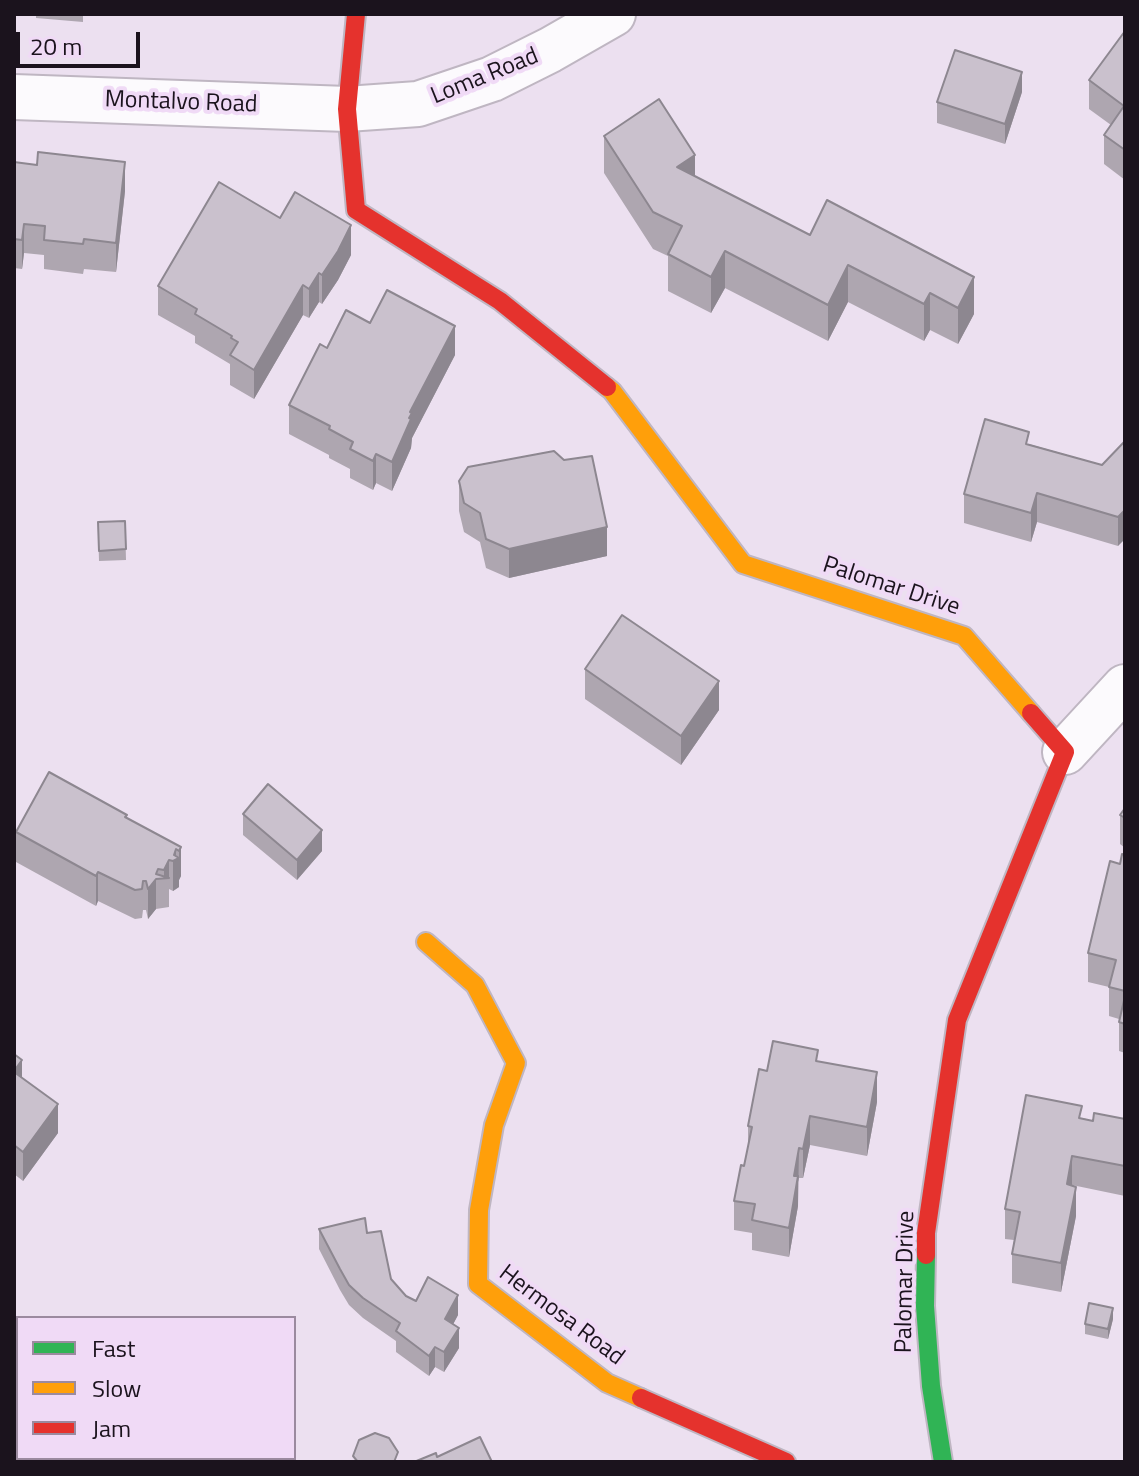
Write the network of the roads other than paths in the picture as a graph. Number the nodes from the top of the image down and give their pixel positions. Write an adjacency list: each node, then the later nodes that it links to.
1 (356, 14): 4 (street, Palomar Drive)
2 (613, 14): 4 (street, Loma Road)
3 (14, 97): 4 (street, Montalvo Road)
4 (347, 109): 6 (street, Palomar Drive)
5 (1125, 687): 6 (street)
6 (1065, 752): 9 (street, Palomar Drive)
7 (426, 942): 8 (street, Hermosa Road)
8 (786, 1462)
9 (943, 1462)

